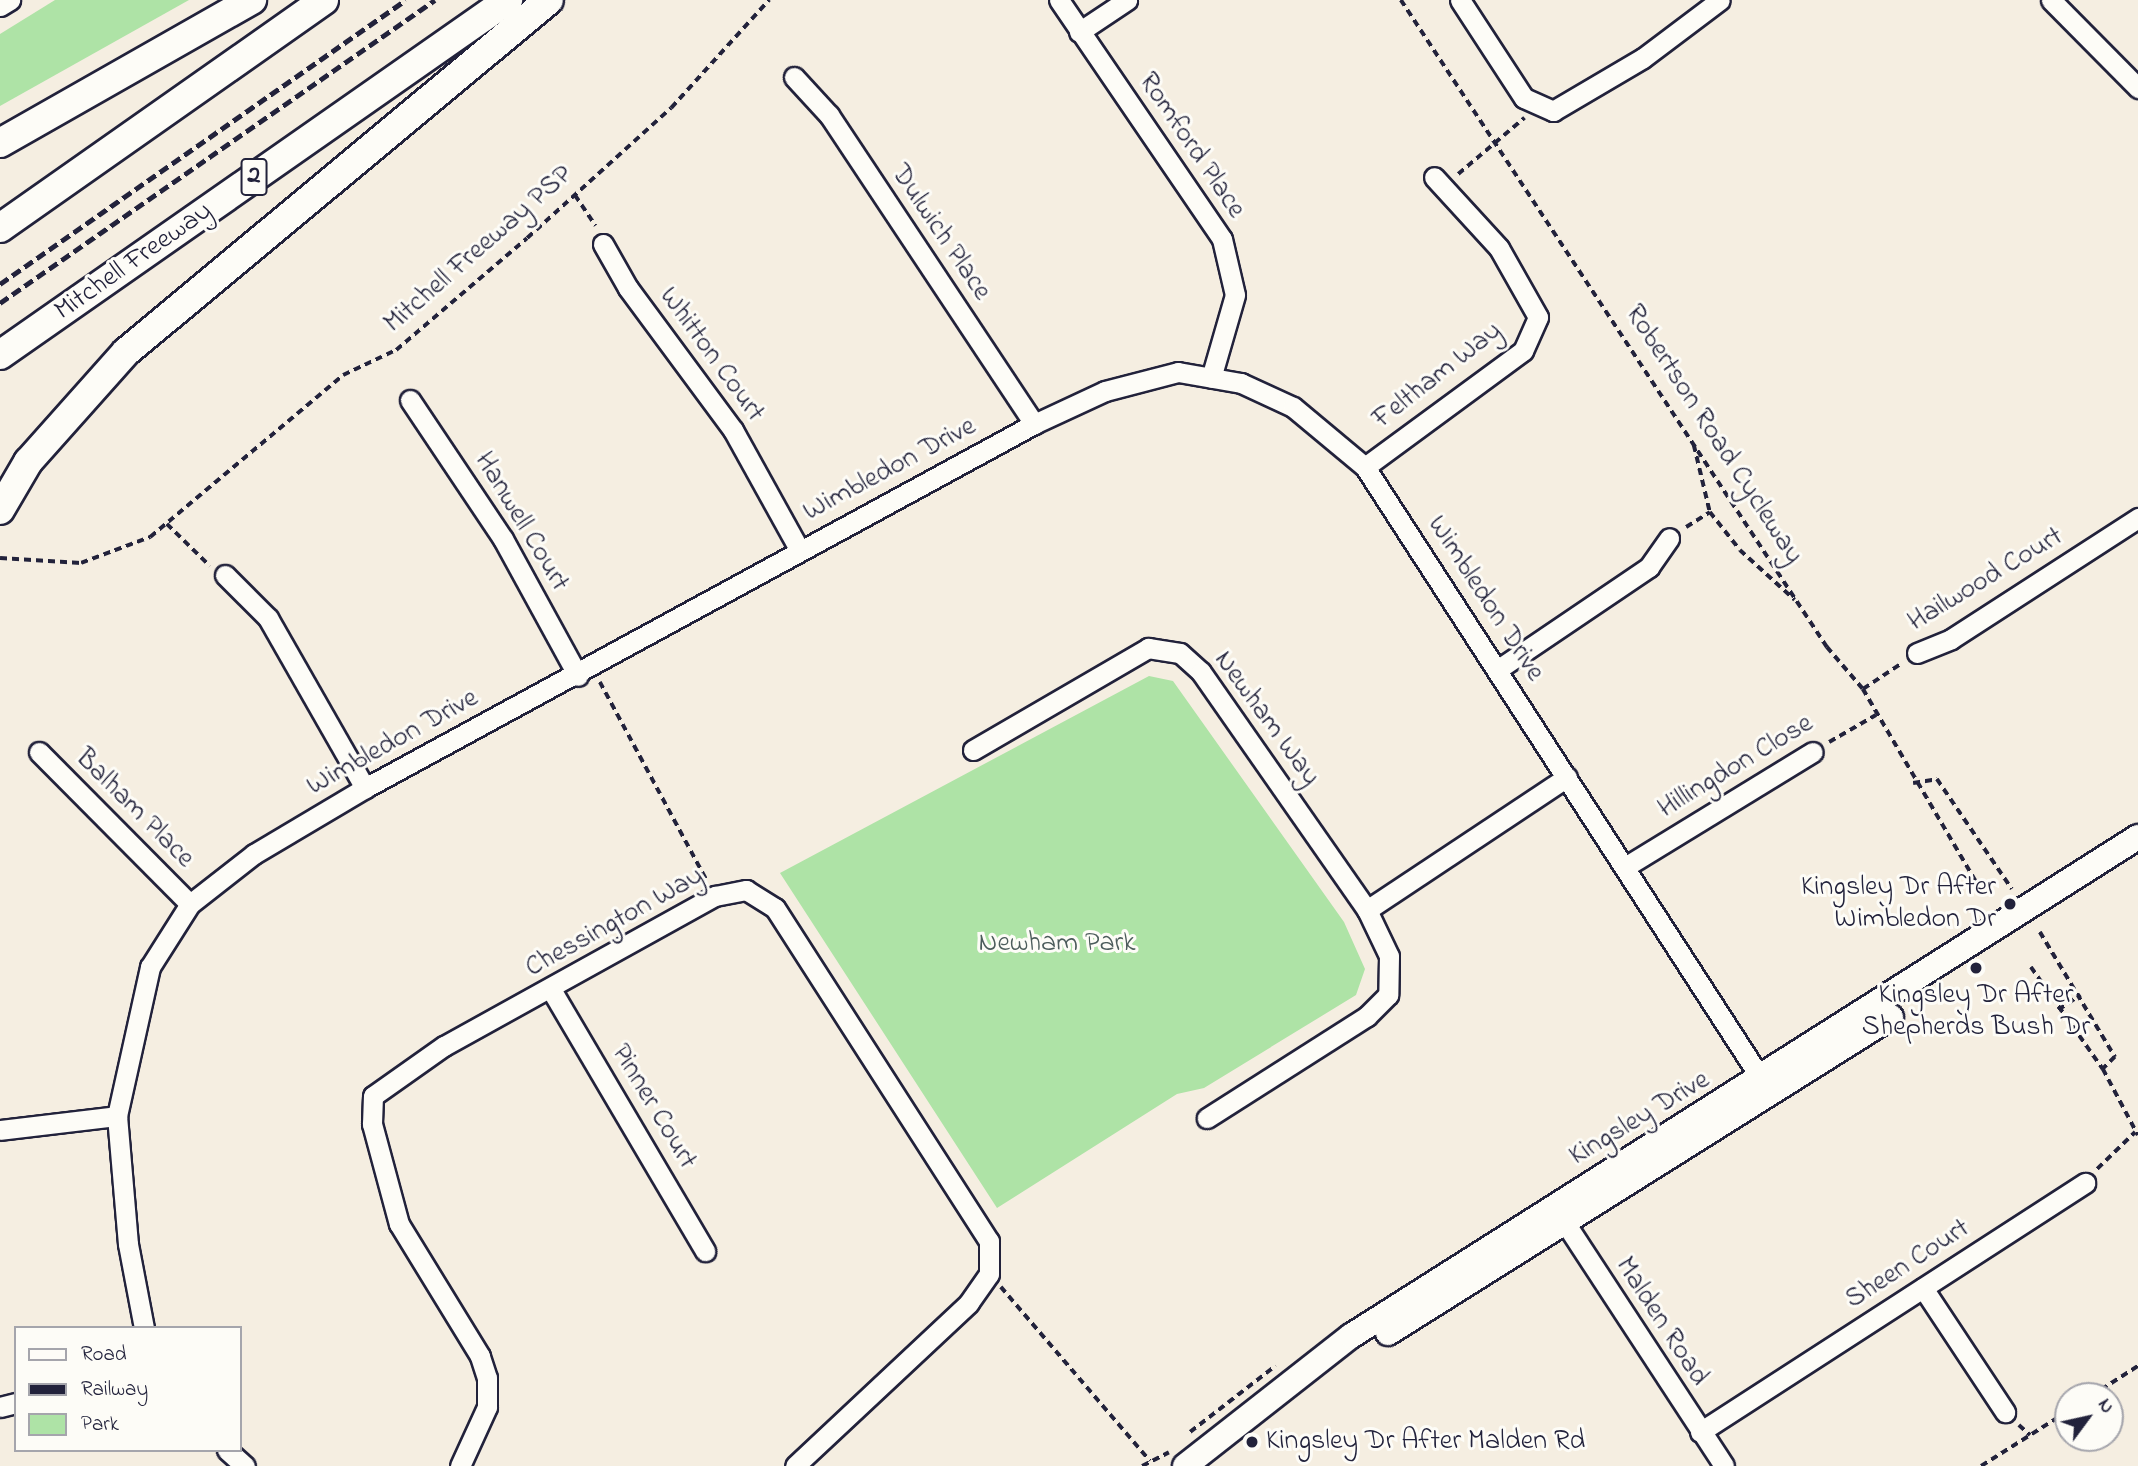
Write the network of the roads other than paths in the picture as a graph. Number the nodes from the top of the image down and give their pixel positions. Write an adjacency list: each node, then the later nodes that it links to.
1 (10, 0): 11 (street)
2 (253, 0): 15 (highway)
3 (324, 0): 17 (highway)
4 (509, 0): 19 (highway, Mitchell Freeway / 2)
5 (549, 0): 24 (highway)
6 (1059, 0): 12 (street, Romford Place)
7 (1127, 0): 12 (street)
8 (1460, 0): 9 (street)
9 (1720, 0)
10 (2051, 0): 14 (street)
11 (0, 6)
12 (1079, 32): 20 (street, Romford Place)
13 (794, 77): 22 (street, Dulwich Place)
14 (2136, 81)
15 (0, 143)
16 (1440, 181): 23 (street, Feltham Way)
17 (0, 228)
18 (603, 244): 27 (street, Whitton Court)
19 (0, 355)
20 (1210, 378): 22 (street, Wimbledon Drive); 23 (street, Wimbledon Drive)
21 (410, 400): 31 (street, Hanwell Court)
22 (1034, 424): 27 (street, Wimbledon Drive)
23 (1365, 467): 30 (street, Wimbledon Drive)
24 (0, 510)
25 (2138, 519): 29 (street, Hailwood Court)
26 (1669, 538): 30 (street)
27 (800, 551): 31 (street, Wimbledon Drive)
28 (225, 575): 36 (street)
29 (1917, 653)
30 (1497, 670): 35 (street, Wimbledon Drive)
31 (586, 672): 36 (street, Wimbledon Drive)
32 (973, 750): 41 (street, Newham Way)
33 (39, 752): 40 (street, Balham Place)
34 (1813, 752): 39 (street, Hillingdon Close)
35 (1567, 777): 39 (street, Wimbledon Drive); 41 (street)
36 (365, 788): 40 (street, Wimbledon Drive)
37 (2138, 837): 43 (main road, Kingsley Drive)
38 (2138, 857): 43 (main road, Kingsley Drive)
39 (1625, 867): 43 (street, Wimbledon Drive)
40 (190, 905): 44 (street, Wimbledon Drive)
41 (1367, 910): 45 (street, Newham Way)
42 (552, 991): 49 (street, Pinner Court); 56 (street, Chessington Way); 57 (street, Chessington Way)
43 (1766, 1087): 48 (main road, Kingsley Drive)
44 (117, 1116): 46 (street); 51 (street, Wimbledon Drive)
45 (1207, 1118)
46 (0, 1130)
47 (2085, 1184): 50 (street, Sheen Court)
48 (1559, 1214): 53 (street, Malden Road); 58 (main road, Kingsley Drive); 59 (main road, Kingsley Drive)
49 (705, 1251)
50 (1923, 1289): 52 (street); 53 (street, Sheen Court)
51 (144, 1326)
52 (2005, 1412)
53 (1700, 1432): 60 (street, Malden Road)
54 (229, 1452): 55 (street)
55 (245, 1466)
56 (460, 1466)
57 (795, 1466)
58 (1185, 1466)
59 (1210, 1466)
60 (1724, 1466)

